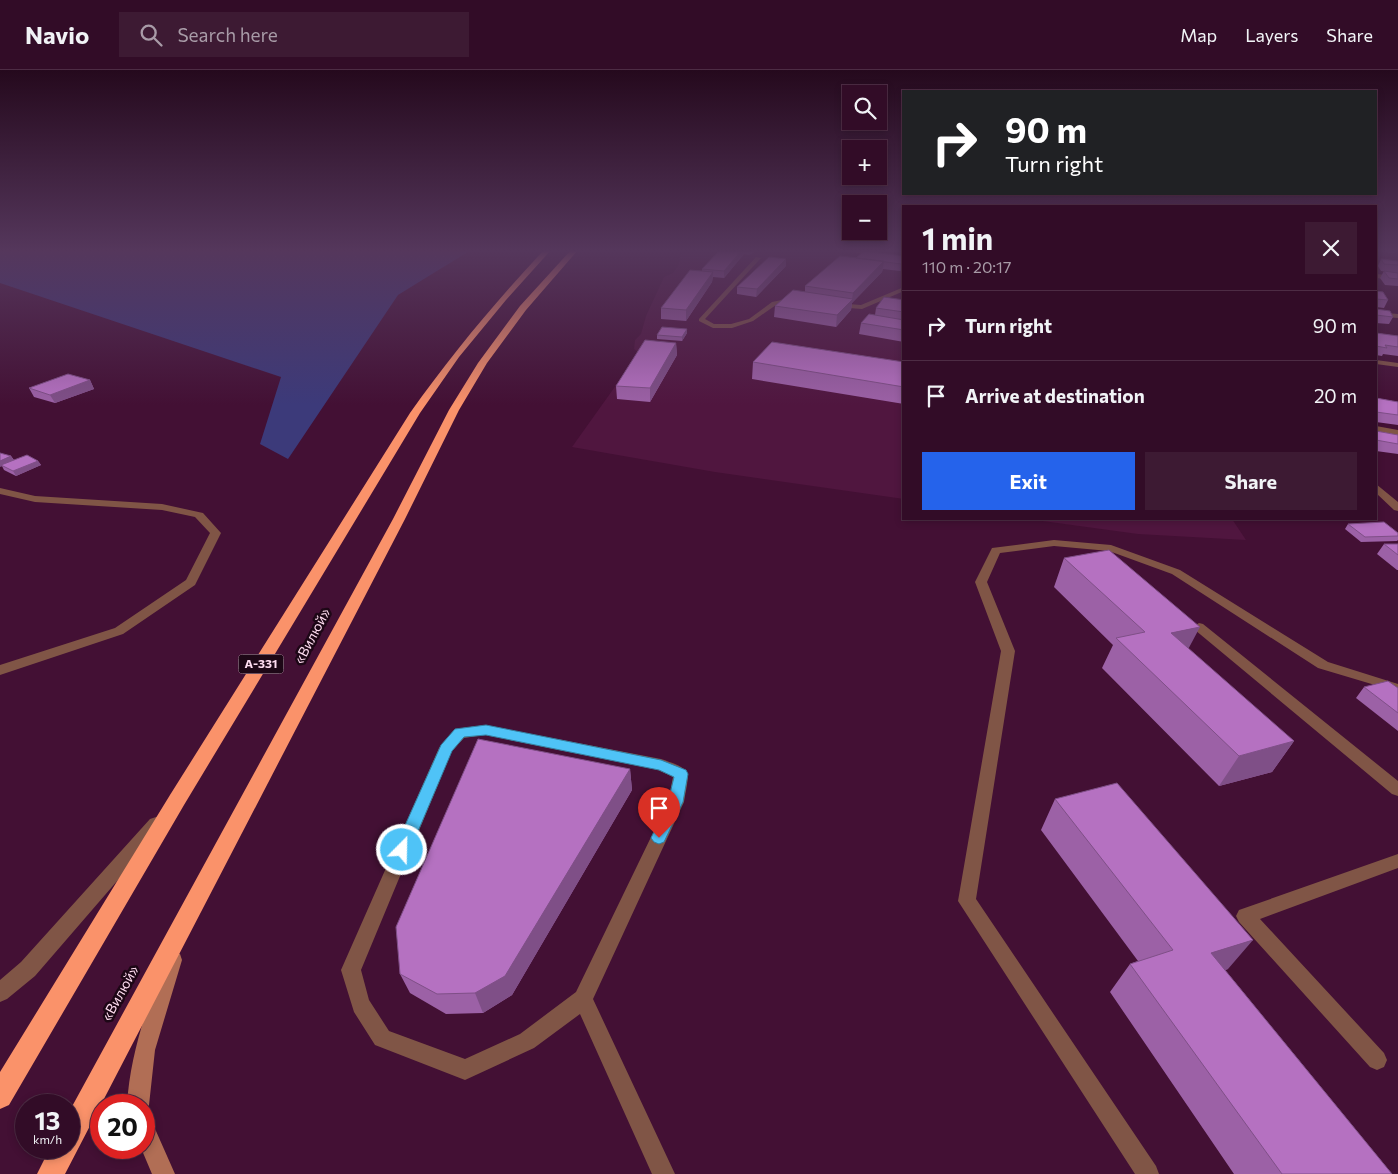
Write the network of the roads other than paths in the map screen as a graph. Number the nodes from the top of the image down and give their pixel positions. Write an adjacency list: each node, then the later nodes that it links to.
1 (500, 302): 20 (highway, «Вилюй» / А-331)
2 (528, 302): 22 (highway, «Вилюй»)
3 (719, 302): 4 (street)
4 (776, 302)
5 (875, 302): 6 (street)
6 (832, 305)
7 (1377, 314): 8 (street)
8 (1398, 316)
9 (1377, 362): 10 (street)
10 (1398, 365)
11 (1377, 429): 12 (street)
12 (1398, 433)
13 (1377, 488): 15 (street)
14 (0, 491): 17 (street)
15 (1398, 508)
16 (1199, 628): 19 (street)
17 (0, 670)
18 (1398, 690): 34 (street)
19 (1398, 790)
20 (177, 800): 23 (street); 27 (highway, «Вилюй» / А-331)
21 (1398, 861): 25 (street)
22 (188, 916): 26 (main road); 28 (highway, «Вилюй»)
23 (0, 992)
24 (583, 999): 24 (street); 33 (street)
25 (1377, 1060)
26 (138, 1094)
27 (0, 1096)
28 (80, 1117)
29 (155, 1154): 32 (main road)
30 (58, 1159): 31 (highway)
31 (50, 1174)
32 (164, 1174)
33 (664, 1174)
34 (1148, 1174)

